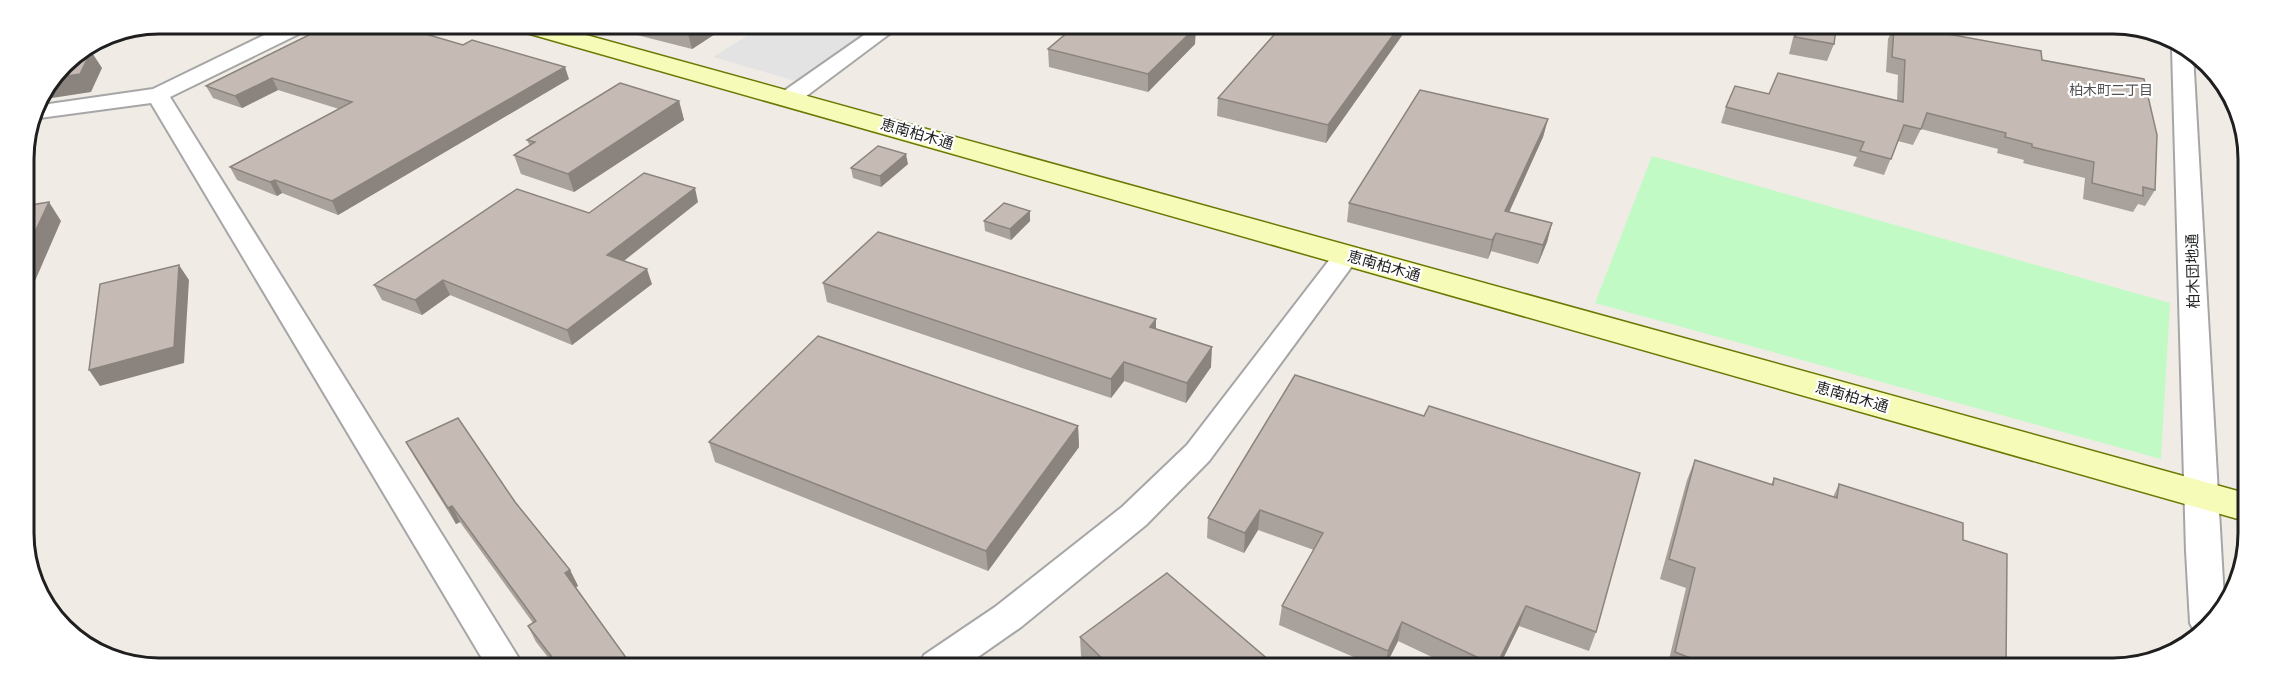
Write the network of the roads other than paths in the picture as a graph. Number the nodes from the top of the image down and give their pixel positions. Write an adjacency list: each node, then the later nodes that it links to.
1 (281, 35): 5 (street)
2 (565, 35): 6 (street, 恵南柏木通)
3 (879, 35): 6 (street)
4 (2182, 55): 9 (street, 柏木団地通)
5 (158, 94): 7 (street); 12 (street)
6 (789, 98): 8 (street, 恵南柏木通)
7 (44, 111)
8 (1346, 256): 9 (street, 恵南柏木通); 13 (street)
9 (2199, 494): 10 (street, 恵南柏木通); 11 (street, 柏木団地通)
10 (2238, 505)
11 (2208, 616)
12 (501, 658)
13 (949, 658)

